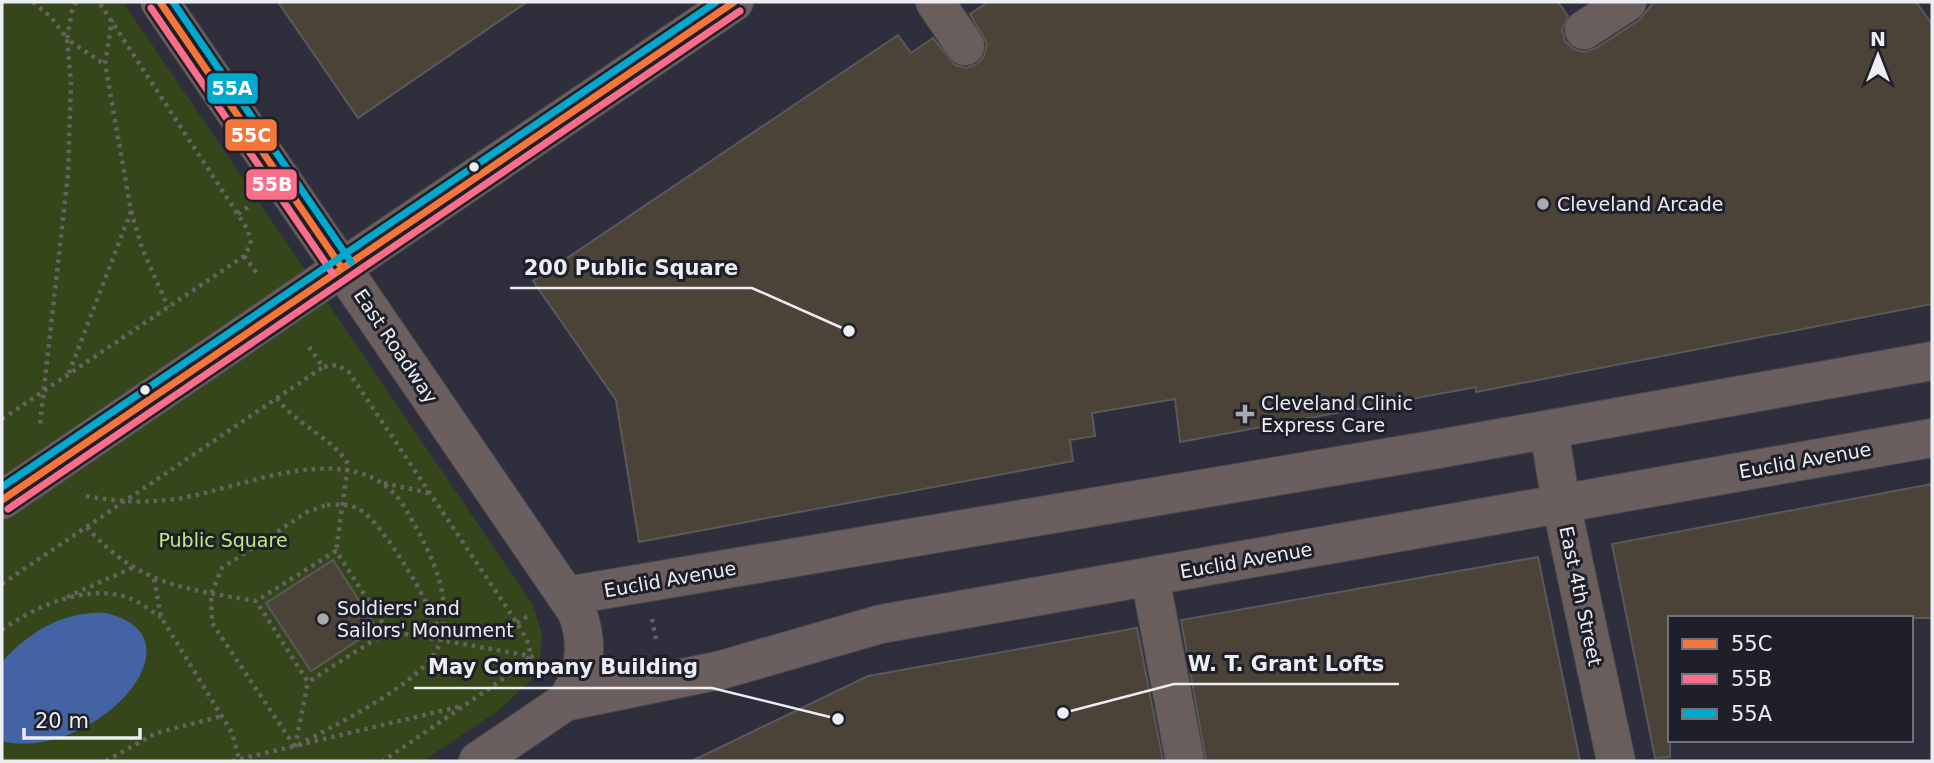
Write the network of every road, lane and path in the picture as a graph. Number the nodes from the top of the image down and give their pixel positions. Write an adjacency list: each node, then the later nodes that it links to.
1 (33, 2): 10 (path)
2 (76, 2): 10 (path)
3 (99, 2): 8 (path)
4 (159, 2): 17 (main road, East Roadway)
5 (734, 2): 17 (main road)
6 (935, 2): 11 (street)
7 (1627, 2): 9 (street)
8 (112, 20): 12 (path); 15 (path)
9 (1584, 30)
10 (67, 39): 12 (path); 24 (path)
11 (965, 46)
12 (105, 64): 14 (path)
13 (258, 200): 15 (path)
14 (131, 211): 19 (path); 23 (path)
15 (238, 214): 16 (path)
16 (244, 256): 18 (path); 19 (path)
17 (342, 268): 34 (street); 47 (main road, East Roadway)
18 (258, 275)
19 (168, 307): 23 (path)
20 (309, 348): 22 (path)
21 (1932, 361): 28 (main road, Euclid Avenue)
22 (323, 367): 25 (path); 32 (path)
23 (68, 374): 24 (path)
24 (42, 391): 26 (path); 27 (path)
25 (277, 398): 30 (path); 35 (path)
26 (2, 418)
27 (40, 424)
28 (1549, 430): 36 (street, East 4th Street); 47 (main road, Euclid Avenue)
29 (1932, 438): 36 (main road, Euclid Avenue)
30 (348, 470): 31 (path); 35 (path); 37 (path)
31 (384, 483): 32 (path); 54 (path)
32 (430, 493): 50 (path)
33 (86, 496): 35 (path)
34 (2, 500)
35 (124, 502): 38 (path)
36 (1561, 503): 41 (main road, Euclid Avenue); 68 (street, East 4th Street)
37 (343, 505): 39 (path); 44 (path); 54 (path)
38 (87, 527): 40 (path); 43 (path)
39 (336, 551): 46 (path); 52 (path)
40 (134, 567): 42 (path); 45 (path)
41 (1150, 577): 58 (main road, Euclid Avenue); 67 (street)
42 (154, 578): 44 (path); 48 (path)
43 (2, 584)
44 (211, 594): 46 (path); 61 (path)
45 (56, 601): 48 (path); 51 (path)
46 (256, 601): 57 (path)
47 (551, 604): 50 (path); 58 (main road, East Roadway)
48 (161, 617): 60 (path)
49 (652, 617): 53 (path)
50 (517, 623): 55 (path)
51 (2, 630)
52 (388, 631): 54 (path); 57 (path)
53 (656, 639)
54 (441, 640): 55 (path); 61 (path)
55 (531, 656): 56 (path); 59 (path)
56 (537, 665)
57 (309, 682): 61 (path)
58 (565, 702): 62 (main road)
59 (468, 705): 61 (path); 66 (path)
60 (222, 715): 63 (path); 64 (path)
61 (295, 747): 63 (path)
62 (492, 757)
63 (239, 759): 65 (path)
64 (106, 761)
65 (232, 761)
66 (383, 761)
67 (1185, 761)
68 (1616, 761)

